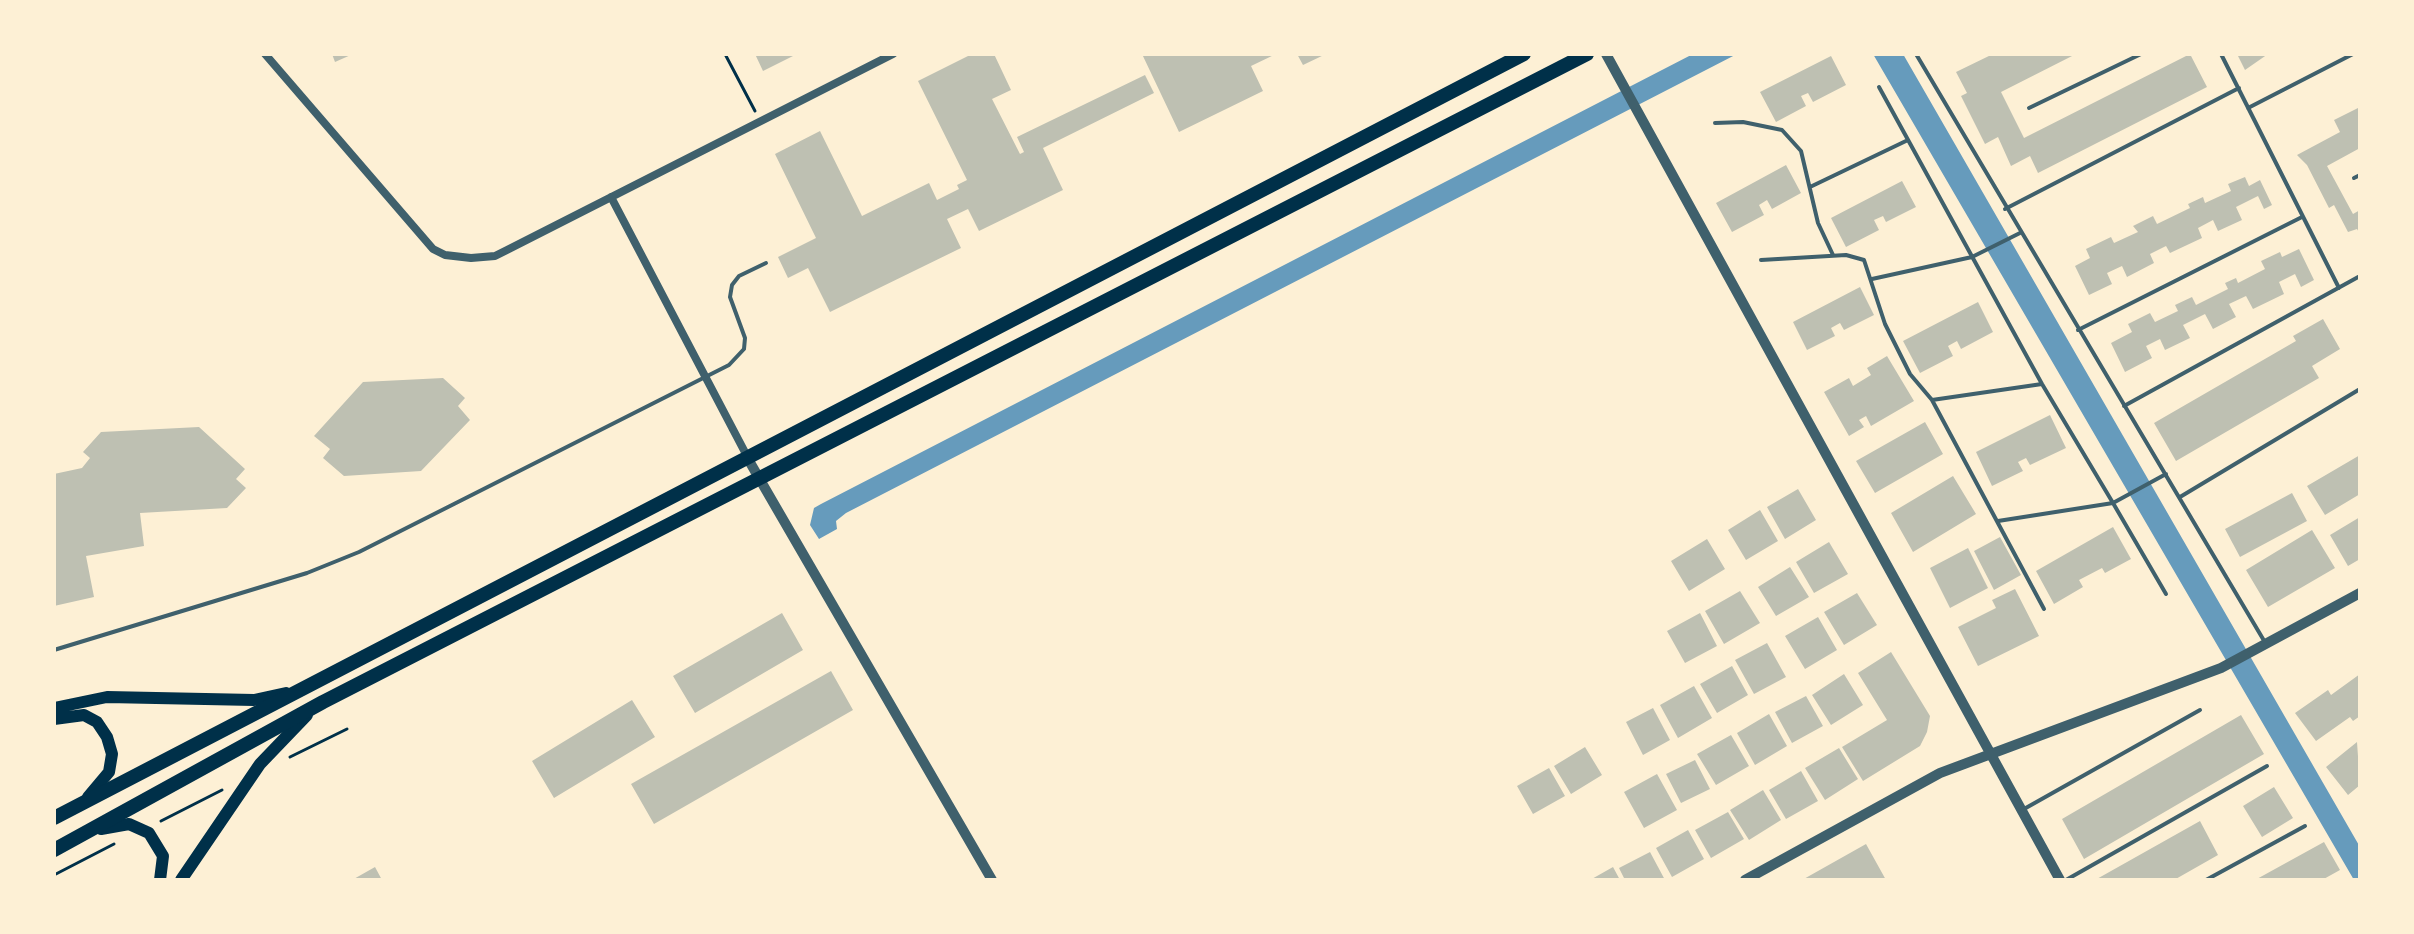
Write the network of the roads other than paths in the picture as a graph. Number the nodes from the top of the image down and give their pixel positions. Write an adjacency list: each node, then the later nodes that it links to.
1 (265, 54): 17 (street)
2 (893, 54): 17 (street)
3 (1524, 54): 34 (main road)
4 (1587, 54): 36 (main road)
5 (1606, 54): 50 (street)
6 (1916, 54): 18 (lane)
7 (2139, 54): 12 (lane)
8 (2221, 54): 11 (lane)
9 (2353, 54): 13 (lane)
10 (1879, 87): 15 (lane)
11 (2239, 88): 13 (lane); 18 (lane)
12 (2029, 108)
13 (2248, 108): 19 (lane)
14 (1715, 123): 16 (lane)
15 (1908, 140): 16 (lane); 22 (lane)
16 (1810, 187): 21 (lane)
17 (611, 197): 29 (street)
18 (2005, 209): 20 (lane)
19 (2302, 217): 27 (lane); 28 (lane)
20 (2020, 233): 22 (lane); 28 (lane)
21 (1833, 255): 23 (lane); 26 (lane)
22 (1972, 257): 26 (lane); 30 (lane)
23 (1761, 260)
24 (766, 263): 29 (lane)
25 (2360, 276): 27 (lane)
26 (1872, 279): 32 (lane)
27 (2339, 288): 33 (lane)
28 (2078, 330): 33 (lane)
29 (706, 376): 34 (street); 44 (lane)
30 (2042, 384): 32 (lane); 38 (lane)
31 (2360, 389): 37 (lane)
32 (1932, 400): 39 (lane)
33 (2124, 406): 35 (lane)
34 (748, 459): 36 (street); 45 (main road)
35 (2166, 474): 37 (lane); 38 (lane)
36 (759, 479): 46 (main road); 60 (street)
37 (2180, 497): 43 (lane)
38 (2113, 503): 39 (lane); 41 (lane)
39 (1998, 521): 42 (lane)
40 (2360, 593): 43 (street)
41 (2166, 594)
42 (2044, 609)
43 (2262, 648): 50 (street)
44 (54, 650)
45 (308, 686): 47 (main road); 52 (main road)
46 (323, 702): 56 (main road); 59 (main road)
47 (54, 708)
48 (2200, 710): 53 (lane)
49 (54, 719): 52 (main road)
50 (1990, 752): 53 (street); 61 (street)
51 (2267, 766): 62 (lane)
52 (73, 809): 54 (main road)
53 (2022, 810): 62 (street)
54 (54, 818)
55 (2305, 826): 63 (lane)
56 (86, 833): 57 (main road); 58 (main road)
57 (54, 850)
58 (160, 880)
59 (181, 880)
60 (992, 880)
61 (1745, 880)
62 (2063, 880)
63 (2206, 880)

